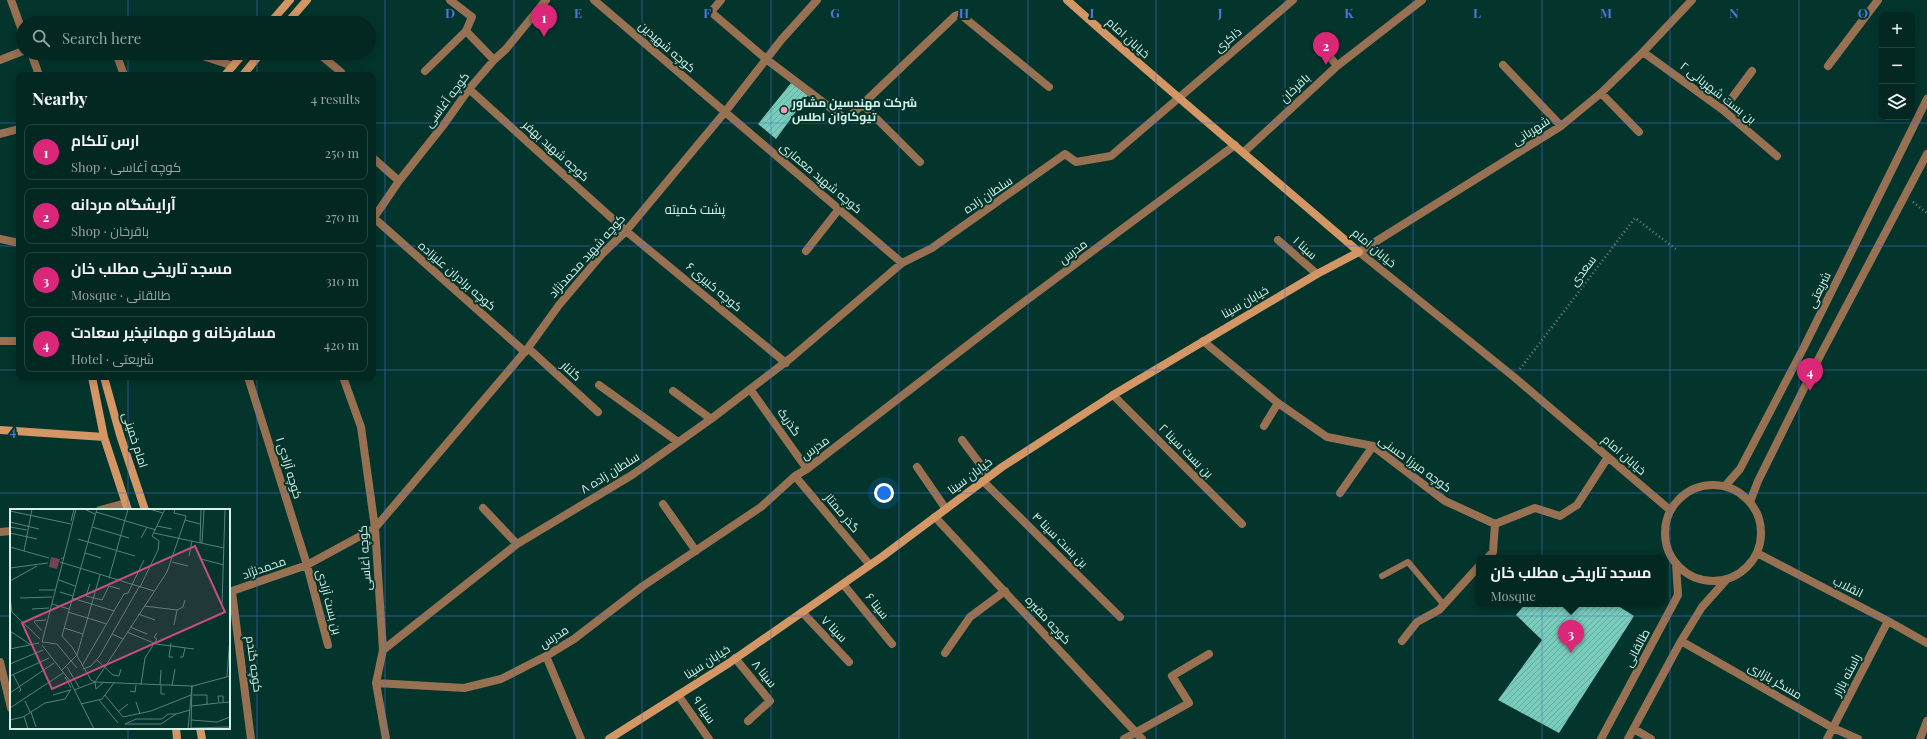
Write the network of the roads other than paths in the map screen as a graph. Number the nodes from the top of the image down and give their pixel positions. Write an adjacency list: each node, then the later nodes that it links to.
1 (10, 0): 14 (street)
2 (290, 0): 15 (street)
3 (307, 0): 16 (street)
4 (450, 0): 17 (street)
5 (546, 0): 28 (street, کوچه آغاسی)
6 (594, 0): 48 (street, کوچه شهیدین)
7 (721, 0): 29 (street)
8 (817, 0): 29 (street, کوچه شهید محمدنژاد)
9 (1067, 0): 44 (street, خیابان امام)
10 (1293, 0): 44 (street, ذاکری)
11 (1422, 0): 32 (street, باقرخان)
12 (1692, 0): 19 (street, شهربانی)
13 (1878, 0): 33 (street)
14 (16, 16)
15 (276, 16)
16 (293, 16)
17 (466, 31): 28 (street); 34 (street)
18 (1323, 48): 32 (street)
19 (1643, 52): 43 (street, شهربانی); 47 (street, بن بست شهربانی ۲)
20 (16, 54): 21 (street)
21 (0, 60)
22 (34, 60): 36 (street)
23 (119, 60): 37 (street)
24 (215, 60): 31 (street)
25 (238, 60): 31 (street)
26 (255, 60): 39 (street)
27 (326, 60): 40 (street)
28 (494, 60): 42 (street, کوچه آغاسی)
29 (766, 60): 46 (street); 48 (street, کوچه شهید محمدنژاد)
30 (1503, 65): 49 (street)
31 (233, 66): 38 (street)
32 (1337, 66): 54 (street, باقرخان)
33 (1828, 66)
34 (424, 71)
35 (1752, 71): 47 (street)
36 (38, 72)
37 (123, 72)
38 (228, 72)
39 (245, 72)
40 (341, 72)
41 (1049, 87): 46 (street)
42 (469, 89): 60 (street, کوچه آغاسی); 64 (street, کوچه شهید بهفر)
43 (1601, 93): 49 (street, شهربانی); 51 (street)
44 (1178, 97): 53 (street, خیابان امام); 56 (street, ذاکری)
45 (1927, 99): 100 (street, شریعتی)
46 (863, 105): 59 (street)
47 (1723, 110): 57 (street, بن بست شهربانی ۲)
48 (725, 112): 61 (street, کوچه شهید معماری); 64 (street, کوچه شهید محمدنژاد)
49 (1561, 126): 69 (street, شهربانی)
50 (16, 130): 52 (street)
51 (1639, 132)
52 (0, 134)
53 (1235, 145): 54 (street, خیابان امام); 97 (street, مدرس)
54 (1244, 152): 69 (street, خیابان امام)
55 (1927, 154): 102 (street)
56 (1110, 156): 70 (street, سلطان زاده)
57 (1777, 156)
58 (376, 161): 60 (street)
59 (920, 162)
60 (399, 181): 62 (street, کوچه آغاسی)
61 (839, 209): 68 (street); 70 (street, کوچه شهید معماری)
62 (376, 214)
63 (376, 221): 76 (street, کوچه برادران علیزاده)
64 (626, 231): 76 (street, کوچه شهید محمدنژاد); 77 (street, کوچه کبیری ۶)
65 (0, 239): 67 (street)
66 (1278, 240): 71 (street, سینا ۱)
67 (16, 242)
68 (806, 251)
69 (1359, 252): 71 (street, خیابان سینا); 95 (street, خیابان امام)
70 (902, 263): 72 (street, سلطان زاده)
71 (1317, 274): 75 (street, خیابان سینا)
72 (846, 312): 77 (street, سلطان زاده ۸)
73 (0, 341): 74 (street)
74 (16, 341)
75 (1203, 341): 85 (street, خیابان سینا); 86 (street, کوچه میرزا حسنی)
76 (527, 350): 87 (street, گلنار); 113 (street, کوچه شهید محمدنژاد)
77 (786, 362): 83 (street, سلطان زاده ۸)
78 (93, 380): 91 (street)
79 (105, 380): 107 (street, امام خمینی)
80 (249, 380): 122 (street, کوچه آزادی ۱)
81 (344, 380): 113 (street, کوچه آغاسی)
82 (599, 385): 93 (street)
83 (750, 389): 88 (street, سلطان زاده ۸); 97 (street, گذریک)
84 (673, 391): 88 (street)
85 (1113, 395): 99 (street, خیابان سینا); 111 (street, بن بست سینا ۲)
86 (1278, 403): 89 (street); 94 (street, کوچه میرزا حسنی)
87 (598, 412)
88 (711, 419): 93 (street, سلطان زاده ۸)
89 (1264, 426)
90 (0, 430): 91 (street)
91 (104, 437): 104 (street)
92 (962, 440): 99 (street, بن بست سینا ۴)
93 (678, 442): 116 (street, سلطان زاده ۸)
94 (1373, 446): 101 (street); 112 (street, کوچه میرزا حسنی)
95 (1608, 456): 109 (street, خیابان امام); 112 (street)
96 (917, 467): 108 (street)
97 (807, 469): 98 (street, مدرس)
98 (795, 476): 117 (street, مدرس); 121 (street, گذر ممتاز)
99 (986, 479): 108 (street, خیابان سینا); 131 (street, بن بست سینا ۴)
100 (1725, 486): 102 (street); 109 (street)
101 (1340, 493)
102 (1750, 502): 118 (street)
103 (663, 504): 117 (street)
104 (127, 506): 106 (street)
105 (483, 508): 116 (street)
106 (107, 509)
107 (145, 509)
108 (946, 509): 110 (street, خیابان سینا)
109 (1670, 510): 120 (street)
110 (935, 517): 121 (street, خیابان سینا); 127 (street, کوچه مقبره)
111 (1242, 524)
112 (1495, 524): 119 (street)
113 (375, 528): 122 (street, محمدنژاد); 138 (street, کوچه آغاسی)
114 (10, 531): 115 (street)
115 (0, 532)
116 (518, 544): 138 (street, سلطان زاده ۸)
117 (696, 551): 141 (street, مدرس)
118 (1757, 553): 125 (street); 132 (street, انقلاب)
119 (1490, 555)
120 (1676, 564): 125 (street); 165 (street, طالقانی)
121 (870, 565): 126 (street, خیابان سینا)
122 (307, 566): 128 (street, محمدنژاد); 135 (street, بن بست آزادی)
123 (1476, 569): 129 (street)
124 (1382, 576): 129 (lane)
125 (1727, 579): 134 (street)
126 (843, 584): 130 (street, خیابان سینا); 136 (street, سینا ۶)
127 (1005, 591): 139 (street); 155 (street, کوچه مقبره)
128 (230, 592): 158 (street, کوچه گندم)
129 (1444, 605): 133 (street)
130 (802, 612): 142 (street, خیابان سینا); 144 (street, سینا ۷)
131 (1120, 617)
132 (1888, 621): 137 (street, انقلاب); 151 (street, راسته بازار)
133 (1402, 641)
134 (1680, 641): 151 (street, مسگر بازاری); 154 (street)
135 (328, 644)
136 (892, 644)
137 (1927, 644)
138 (383, 650): 146 (street, کوچه آغاسی)
139 (945, 653)
140 (1209, 654): 155 (street)
141 (546, 656): 146 (street, مدرس); 160 (street)
142 (736, 658): 147 (street, خیابان سینا); 149 (street, سینا ۸)
143 (0, 662): 145 (street)
144 (849, 662)
145 (5, 671): 148 (street)
146 (376, 683): 159 (street, کوچه آغاسی)
147 (678, 695): 161 (street, خیابان سینا); 162 (street, سینا ۹)
148 (10, 702)
149 (748, 721)
150 (1927, 721): 170 (street)
151 (1833, 728): 168 (street, راسته بازار); 169 (street, مسگر بازاری)
152 (176, 729): 156 (street)
153 (200, 729): 157 (street)
154 (1634, 729): 166 (street); 167 (street)
155 (1135, 731): 163 (street); 164 (street, کوچه مقبره)
156 (177, 739)
157 (202, 739)
158 (251, 739)
159 (386, 739)
160 (581, 739)
161 (609, 739)
162 (709, 739)
163 (1124, 739)
164 (1142, 739)
165 (1601, 739)
166 (1628, 739)
167 (1651, 739)
168 (1827, 739)
169 (1858, 739)
170 (1920, 739)

